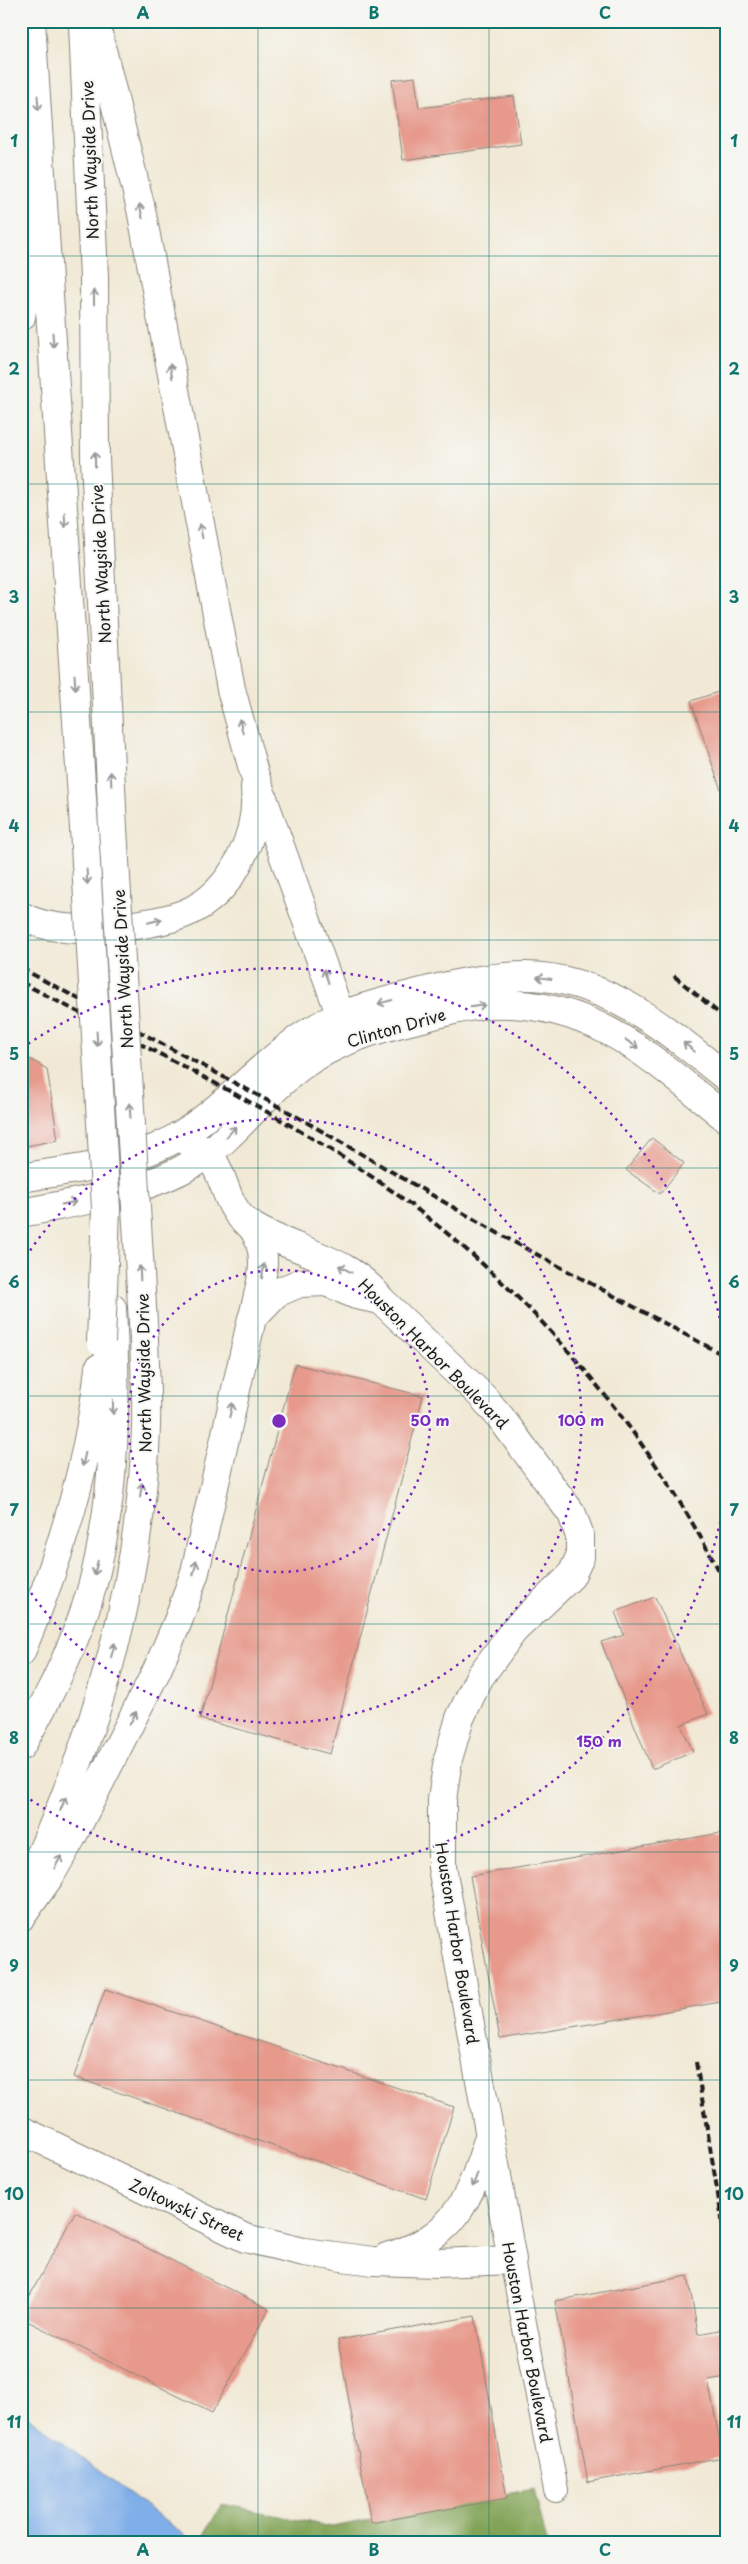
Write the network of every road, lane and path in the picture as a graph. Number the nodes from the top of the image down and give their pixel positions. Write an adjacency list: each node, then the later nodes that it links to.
1 (31, 21): 4 (main road, North Wayside Drive, one-way to 4)
2 (83, 21): 21 (main road, North Wayside Drive, one-way to 2, bridge)
3 (95, 21): 6 (main road, one-way to 3)
4 (41, 141): 5 (main road); 18 (main road, North Wayside Drive, one-way to 18, bridge)
5 (21, 317)
6 (254, 773): 7 (main road, one-way to 6); 8 (main road, one-way to 6)
7 (21, 916)
8 (344, 1027): 9 (main road, Clinton Drive, one-way to 8); 10 (main road, Clinton Drive, one-way to 10); 11 (main road, Clinton Drive); 12 (main road, Clinton Drive, one-way to 8)
9 (727, 1078)
10 (727, 1119)
11 (178, 1136): 12 (main road, Houston Harbor Boulevard); 13 (main road, Clinton Drive)
12 (207, 1154): 14 (main road, Clinton Drive, one-way to 12); 15 (main road, Houston Harbor Boulevard)
13 (21, 1178)
14 (21, 1213)
15 (250, 1224): 16 (main road, Houston Harbor Boulevard, one-way to 15); 17 (main road, one-way to 15)
16 (381, 1300): 17 (main road); 24 (main road, Houston Harbor Boulevard)
17 (252, 1318): 22 (main road, one-way to 17)
18 (107, 1341): 19 (main road, North Wayside Drive, one-way to 19); 20 (main road, one-way to 20)
19 (21, 1652)
20 (21, 1746)
21 (21, 1896)
22 (21, 1917)
23 (21, 2130): 26 (main road, Zoltowski Street)
24 (490, 2134): 25 (main road, Houston Harbor Boulevard); 26 (main road, one-way to 26)
25 (512, 2260): 26 (main road, Zoltowski Street); 27 (street, Houston Harbor Boulevard)
26 (373, 2261)
27 (556, 2490)

